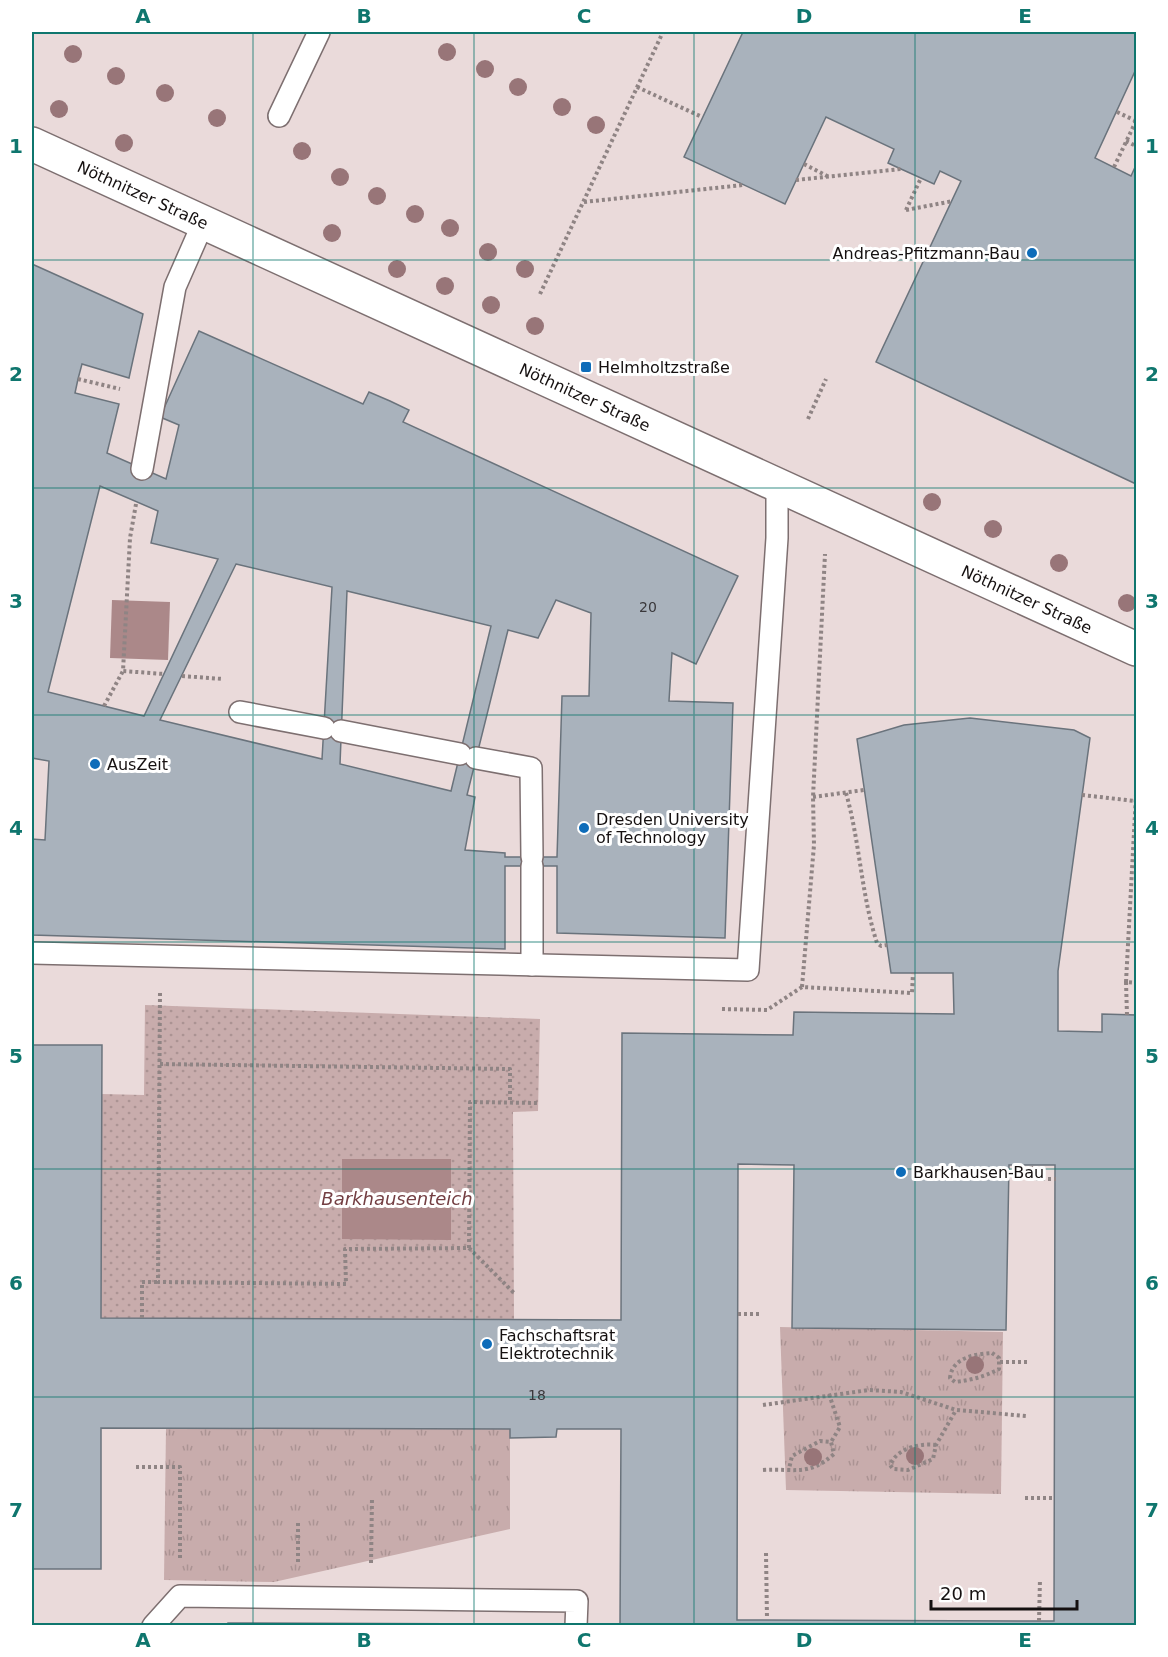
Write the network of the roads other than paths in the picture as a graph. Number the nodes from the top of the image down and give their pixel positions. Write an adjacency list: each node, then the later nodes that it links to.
1 (319, 32): 2 (lane)
2 (279, 116)
3 (32, 144): 4 (street, Nöthnitzer Straße)
4 (204, 221): 5 (lane); 6 (street, Nöthnitzer Straße)
5 (142, 468)
6 (777, 484): 7 (street, Nöthnitzer Straße); 10 (lane)
7 (1137, 649)
8 (240, 712): 10 (lane)
9 (32, 953): 10 (lane)
10 (532, 965)
11 (153, 1626): 12 (lane)
12 (576, 1626)

